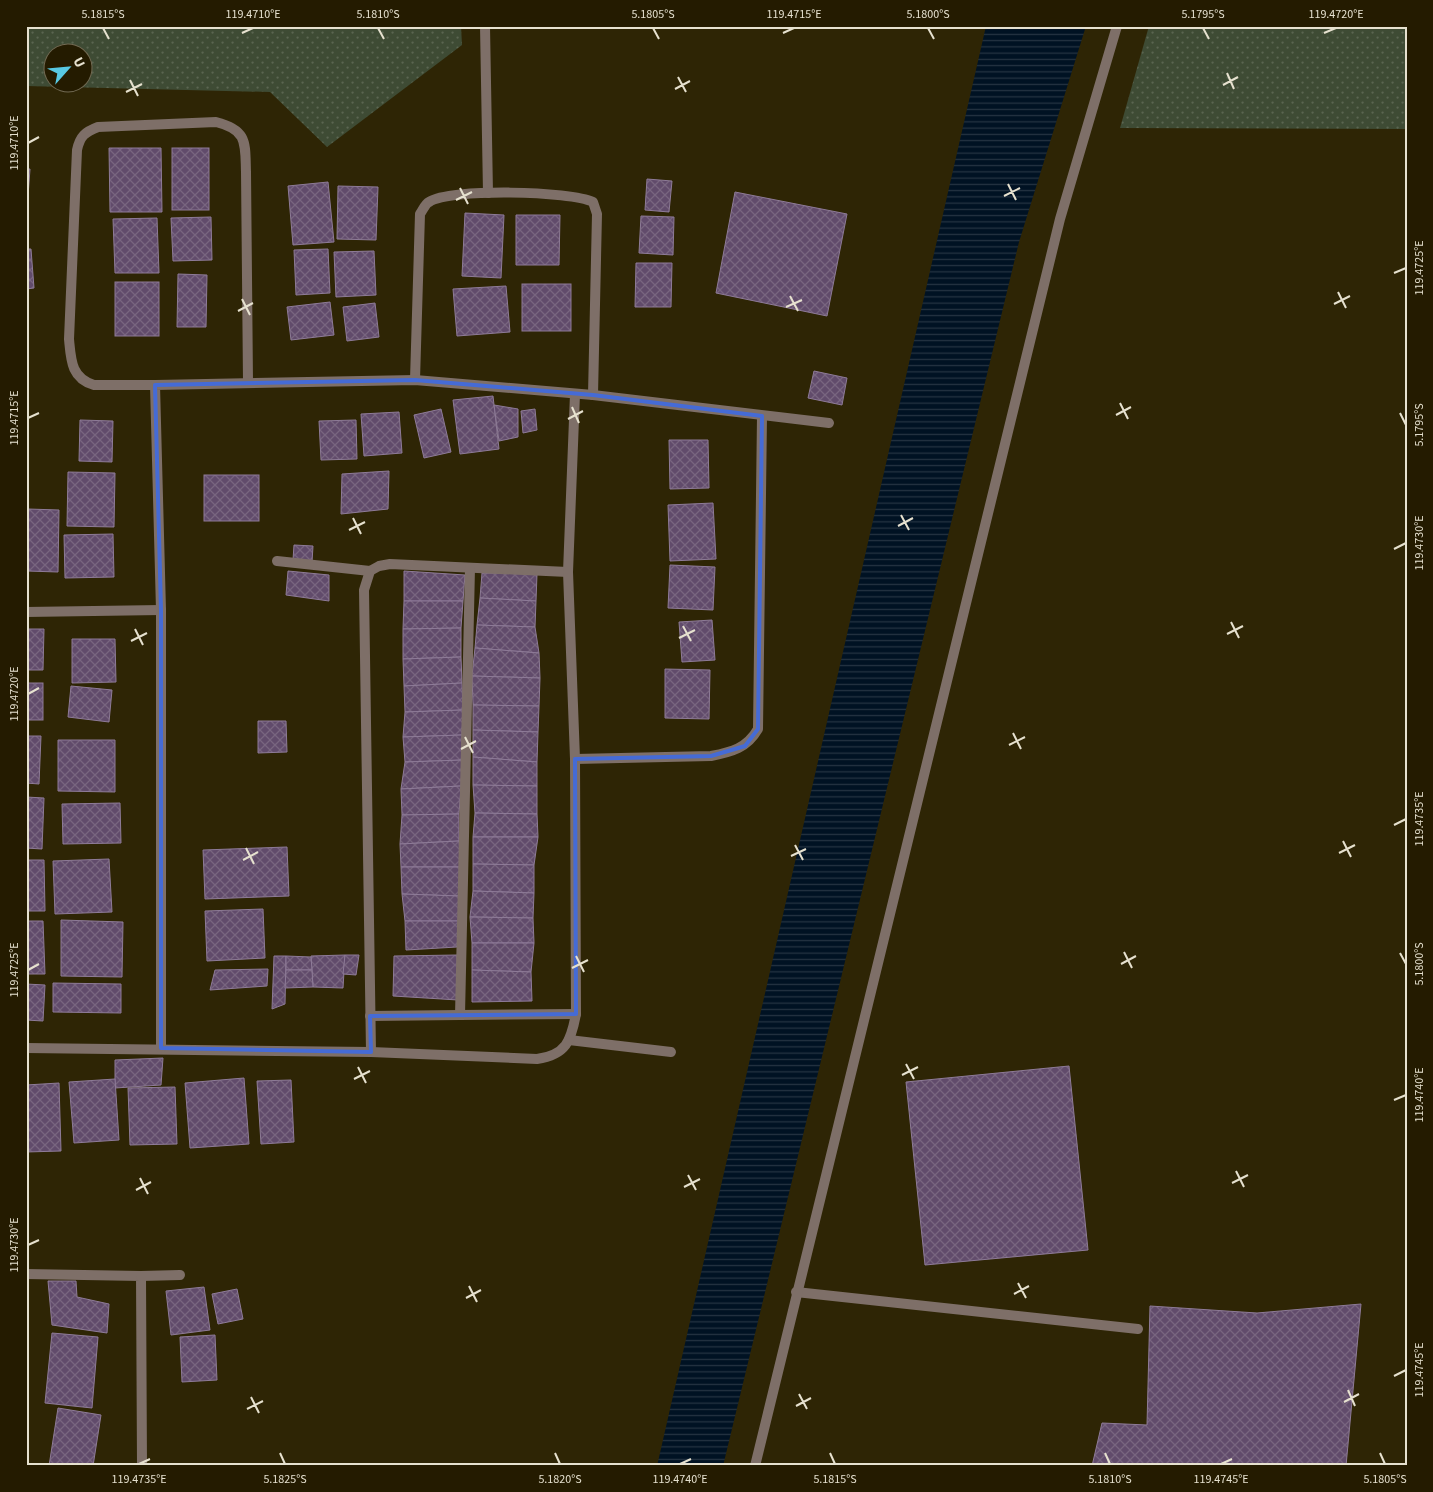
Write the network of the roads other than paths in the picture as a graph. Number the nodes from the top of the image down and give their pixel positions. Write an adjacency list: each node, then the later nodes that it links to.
1 (484, 26): 3 (street)
2 (1117, 26): 29 (street)
3 (488, 193): 4 (street); 8 (street)
4 (415, 380): 5 (street); 7 (street)
5 (248, 382): 6 (street); 6 (street)
6 (155, 385): 15 (street)
7 (575, 394): 8 (street); 14 (street)
8 (593, 395): 9 (street)
9 (762, 416): 10 (street); 17 (street)
10 (829, 423)
11 (277, 561): 13 (street)
12 (470, 568): 13 (street); 14 (street); 19 (street)
13 (370, 571): 20 (street)
14 (568, 572): 17 (street)
15 (161, 610): 16 (street); 23 (street)
16 (26, 612)
17 (575, 759): 18 (street)
18 (576, 1014): 19 (street); 21 (street)
19 (460, 1015): 20 (street)
20 (370, 1016): 24 (street)
21 (569, 1040): 24 (street); 25 (street)
22 (26, 1048): 23 (street)
23 (161, 1048): 24 (street)
24 (371, 1052)
25 (671, 1052)
26 (26, 1274): 28 (street)
27 (180, 1275): 28 (street)
28 (141, 1276): 31 (street)
29 (796, 1292): 30 (street); 32 (street)
30 (1138, 1329)
31 (142, 1466)
32 (755, 1466)

